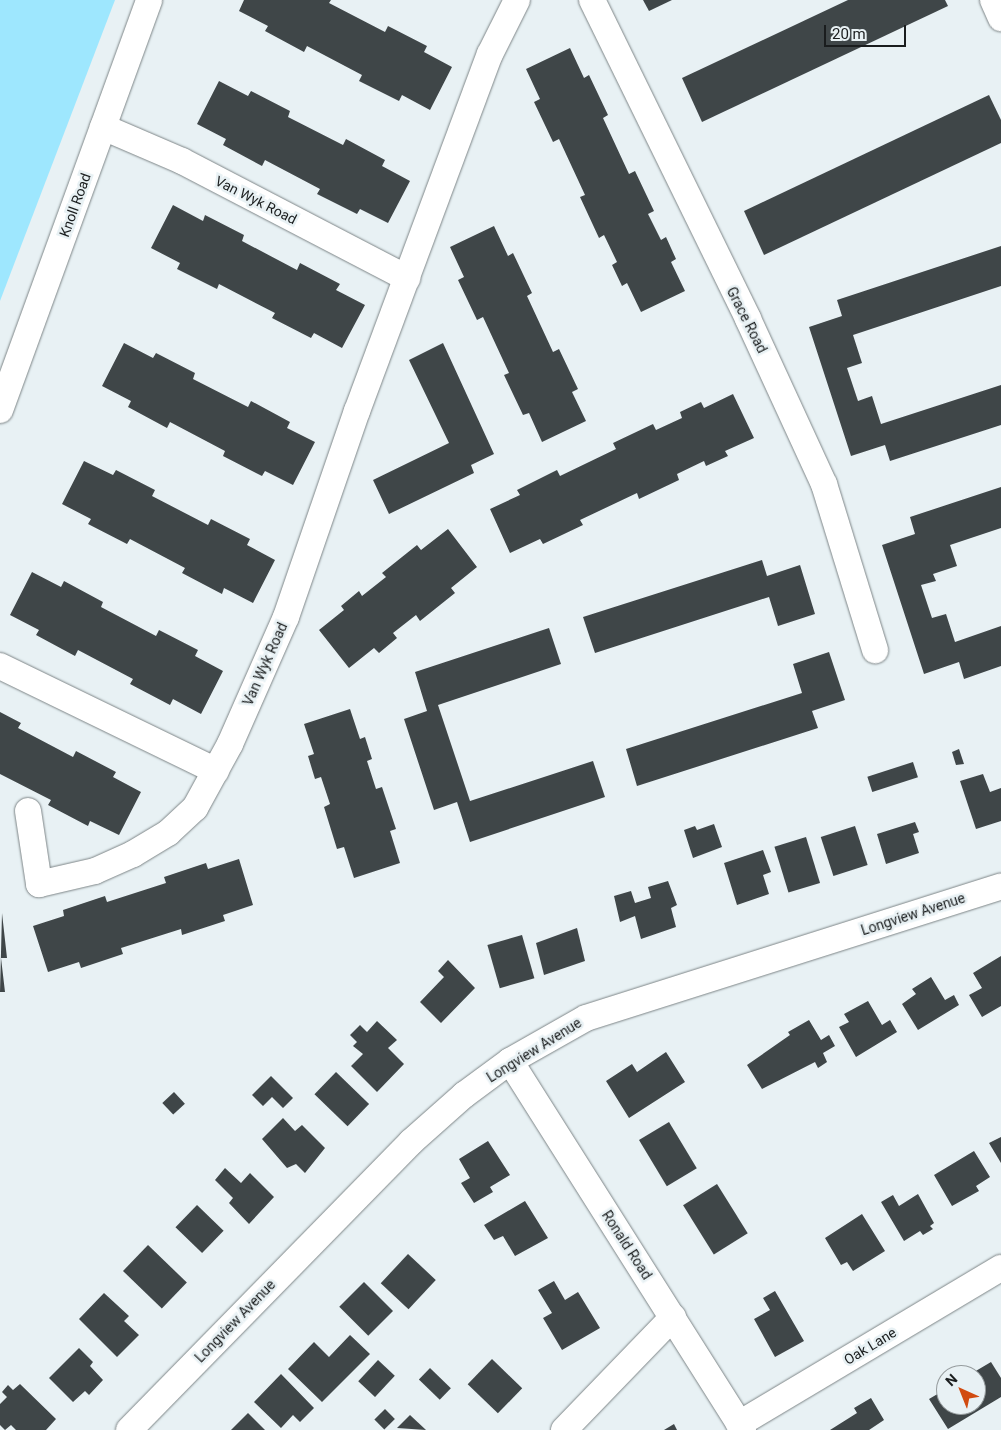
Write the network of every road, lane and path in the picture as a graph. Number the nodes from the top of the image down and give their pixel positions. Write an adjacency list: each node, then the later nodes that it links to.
1 (149, 0): 6 (street, Knoll Road)
2 (517, 0): 7 (street, Van Wyk Road)
3 (592, 0): 9 (street, Grace Road)
4 (993, 0): 5 (street)
5 (1001, 18)
6 (103, 127): 7 (street, Van Wyk Road); 8 (street, Knoll Road)
7 (407, 278): 11 (street, Van Wyk Road)
8 (0, 410)
9 (875, 650)
10 (0, 666): 11 (street)
11 (216, 771): 12 (street, Van Wyk Road)
12 (28, 812)
13 (1001, 886): 14 (street, Longview Avenue)
14 (510, 1061): 16 (street, Ronald Road); 18 (street, Longview Avenue)
15 (1001, 1268): 17 (street, Oak Lane)
16 (673, 1317): 17 (street, Ronald Road); 19 (street)
17 (741, 1427)
18 (128, 1430)
19 (564, 1430)

